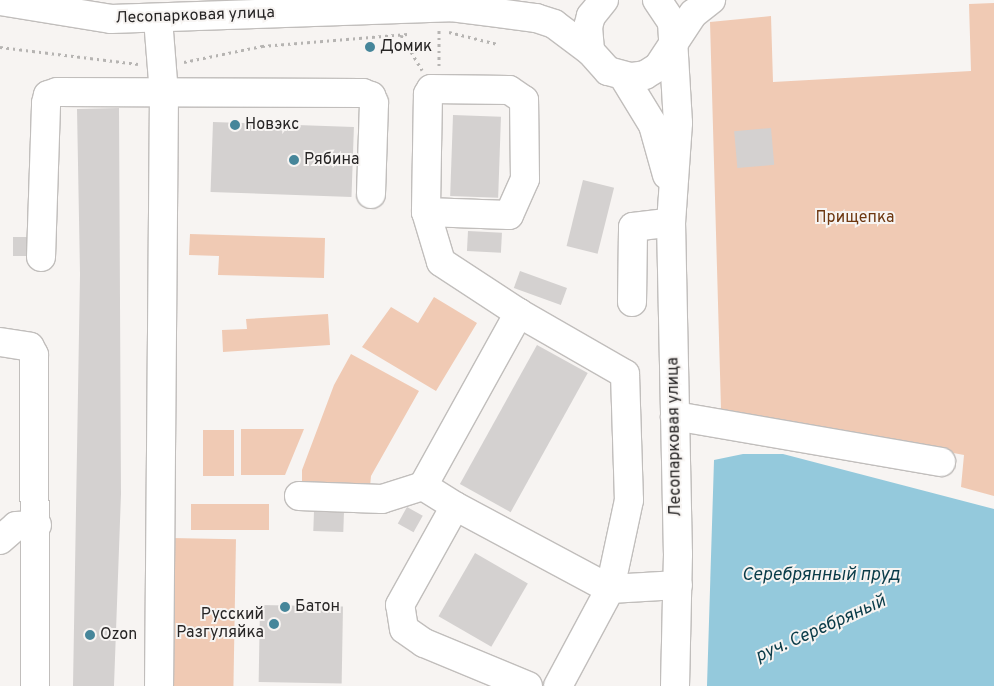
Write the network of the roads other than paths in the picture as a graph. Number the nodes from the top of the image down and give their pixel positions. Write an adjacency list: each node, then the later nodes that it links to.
1 (477, 0): 7 (main road)
2 (604, 0): 10 (main road)
3 (710, 0): 9 (main road)
4 (0, 1): 6 (main road, Лесопарковая улица)
5 (664, 1): 9 (main road)
6 (61, 6): 8 (main road, Лесопарковая улица)
7 (451, 12): 8 (main road, Лесопарковая улица); 10 (main road)
8 (158, 19): 12 (main road)
9 (673, 41): 11 (main road); 13 (main road)
10 (590, 50): 11 (main road)
11 (623, 76): 13 (main road)
12 (164, 80): 14 (main road); 17 (main road); 31 (main road)
13 (671, 189): 16 (main road, Лесопарковая улица)
14 (371, 194)
15 (426, 212): 15 (main road); 19 (main road)
16 (671, 222): 18 (main road); 21 (main road, Лесопарковая улица)
17 (41, 257)
18 (632, 302)
19 (519, 313): 23 (main road); 29 (main road)
20 (0, 342): 26 (main road)
21 (674, 416): 22 (main road); 28 (main road, Лесопарковая улица)
22 (940, 462)
23 (423, 486): 24 (main road); 25 (main road)
24 (299, 496)
25 (455, 506): 29 (main road); 32 (main road)
26 (36, 525): 27 (main road); 30 (main road)
27 (0, 540)
28 (678, 585): 29 (main road); 34 (main road, Лесопарковая улица)
29 (610, 589): 33 (main road)
30 (34, 686)
31 (159, 686)
32 (528, 686)
33 (558, 686)
34 (675, 686)

